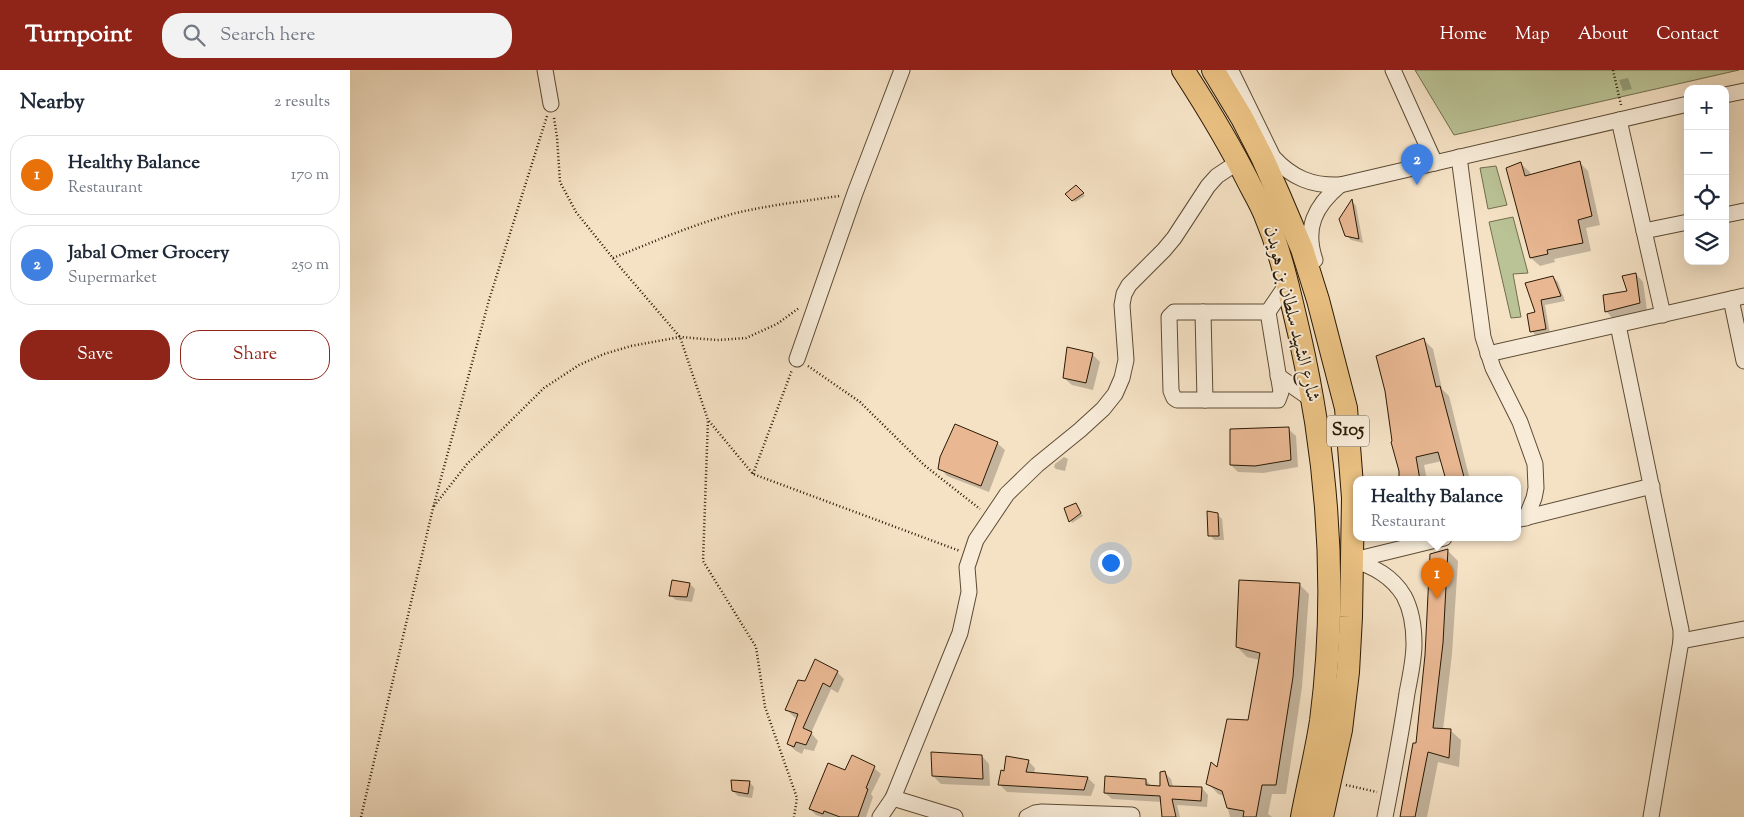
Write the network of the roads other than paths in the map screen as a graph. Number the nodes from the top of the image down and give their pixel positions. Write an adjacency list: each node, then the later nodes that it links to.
1 (545, 70): 9 (street)
2 (902, 70): 28 (street)
3 (1183, 70): 13 (highway, شارع الشهيد سلطان بن هويدن / S105)
4 (1213, 70): 22 (highway, شارع الشهيد سلطان بن هويدن / S105)
5 (1228, 70): 15 (street)
6 (1393, 70): 14 (street)
7 (1744, 91): 8 (street)
8 (1729, 94)
9 (551, 104)
10 (1684, 105): 11 (street)
11 (1622, 119): 12 (street); 19 (street)
12 (1459, 157): 14 (street); 27 (street)
13 (1238, 162): 20 (highway, شارع الشهيد سلطان بن هويدن / S105); 40 (street)
14 (1435, 163): 15 (street)
15 (1340, 184): 22 (street)
16 (1744, 211): 17 (street)
17 (1729, 214)
18 (1684, 223): 19 (street)
19 (1644, 230): 25 (street)
20 (1287, 284): 24 (street); 32 (highway, شارع الشهيد سلطان بن هويدن / S105)
21 (1737, 297): 25 (street); 29 (street)
22 (1318, 300): 34 (highway, شارع الشهيد سلطان بن هويدن / S105)
23 (1203, 312): 24 (street); 31 (street); 31 (street)
24 (1268, 312): 30 (street)
25 (1663, 314): 26 (street)
26 (1618, 325): 27 (street); 33 (street)
27 (1488, 354): 35 (street)
28 (797, 359)
29 (1744, 361)
30 (1278, 376): 31 (street); 32 (street)
31 (1206, 400)
32 (1314, 401): 34 (highway); 45 (highway, شارع الشهيد سلطان بن هويدن / S105)
33 (1652, 486): 35 (street); 39 (street)
34 (1353, 492): 37 (highway, شارع الشهيد سلطان بن هويدن / S105)
35 (1521, 519)
36 (1432, 541): 37 (street)
37 (1353, 560): 46 (highway, شارع الشهيد سلطان بن هويدن / S105); 47 (street)
38 (1744, 629): 39 (street)
39 (1681, 641): 48 (street)
40 (893, 798): 42 (street); 43 (street)
41 (1132, 814): 44 (street)
42 (880, 817)
43 (955, 817)
44 (1027, 817)
45 (1302, 817)
46 (1322, 817)
47 (1385, 817)
48 (1650, 817)

